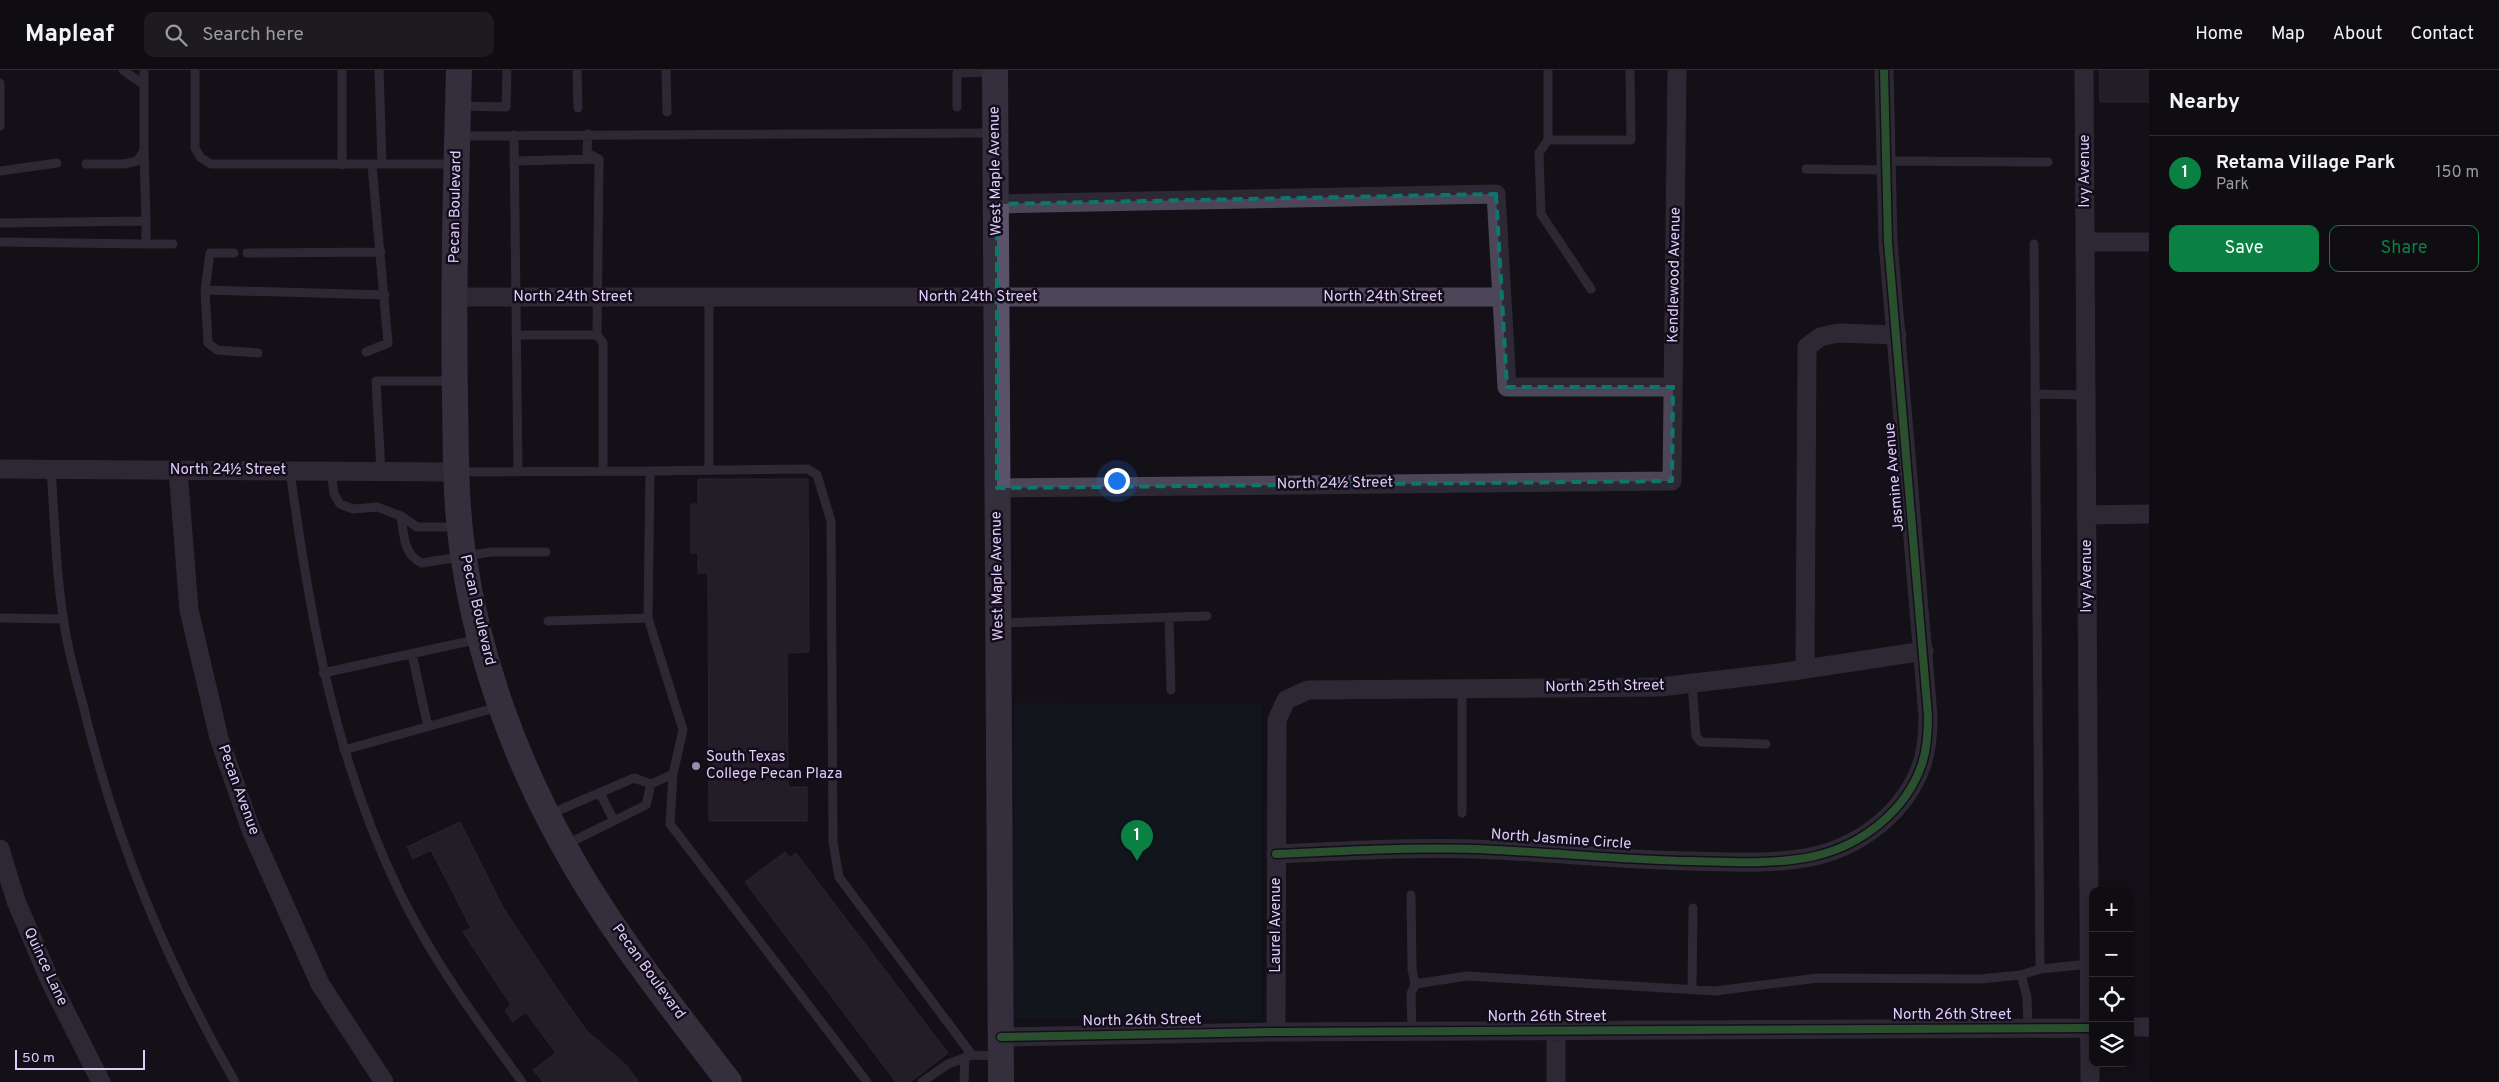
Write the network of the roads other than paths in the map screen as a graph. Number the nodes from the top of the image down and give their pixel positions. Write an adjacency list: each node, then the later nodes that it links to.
1 (123, 70): 17 (lane)
2 (144, 70): 17 (lane)
3 (195, 70): 36 (lane)
4 (342, 70): 36 (lane)
5 (379, 70): 34 (lane)
6 (459, 70): 18 (main road, Pecan Boulevard)
7 (507, 70): 18 (lane)
8 (577, 70): 20 (lane)
9 (666, 70): 21 (lane)
10 (1548, 70): 27 (lane)
11 (1630, 70): 27 (lane)
12 (1677, 70): 68 (street, Kendlewood Avenue)
13 (1884, 70): 38 (street, Jasmine Avenue)
14 (2084, 70): 45 (street, Ivy Avenue)
15 (995, 71): 19 (lane); 23 (main road, West Maple Avenue)
16 (0, 83): 22 (lane)
17 (144, 85): 28 (lane)
18 (458, 106): 25 (main road, Pecan Boulevard)
19 (957, 106)
20 (578, 108)
21 (667, 112)
22 (0, 126)
23 (996, 133): 24 (lane); 41 (main road, West Maple Avenue)
24 (588, 134): 26 (lane); 29 (lane)
25 (458, 136): 26 (lane); 35 (main road, Pecan Boulevard)
26 (514, 136): 30 (lane)
27 (1548, 140): 53 (lane)
28 (144, 151): 33 (lane); 42 (lane)
29 (599, 159): 30 (lane); 59 (lane)
30 (514, 161): 58 (lane)
31 (2048, 162): 38 (lane)
32 (57, 164): 40 (lane)
33 (86, 164)
34 (382, 164): 35 (lane); 37 (lane)
35 (457, 164): 57 (main road, Pecan Boulevard)
36 (342, 165): 37 (lane)
37 (372, 165): 50 (lane)
38 (1886, 166): 39 (lane); 64 (street, Jasmine Avenue)
39 (1806, 169)
40 (0, 171)
41 (997, 204): 56 (street); 61 (main road, West Maple Avenue)
42 (146, 221): 43 (lane); 47 (lane)
43 (0, 223)
44 (0, 242): 47 (lane)
45 (2085, 242): 46 (street); 70 (street, Ivy Avenue)
46 (2149, 242)
47 (146, 244): 48 (lane)
48 (173, 244)
49 (2034, 244): 69 (lane)
50 (381, 252): 52 (lane); 55 (lane)
51 (234, 253): 54 (lane)
52 (247, 253)
53 (1590, 288)
54 (205, 290): 55 (lane); 66 (lane)
55 (385, 295): 65 (lane)
56 (1502, 296): 61 (street, North 24th Street); 68 (street)
57 (454, 297): 58 (street, North 24th Street); 67 (main road, Pecan Boulevard)
58 (515, 297): 59 (street, North 24th Street); 62 (lane)
59 (598, 297): 60 (street, North 24th Street); 63 (lane)
60 (709, 297): 61 (street, North 24th Street); 74 (lane)
61 (998, 297): 83 (main road, West Maple Avenue)
62 (516, 335): 63 (lane); 81 (lane)
63 (598, 335): 77 (lane)
64 (1897, 335): 98 (street, Jasmine Avenue); 100 (street)
65 (366, 352)
66 (258, 353)
67 (455, 381): 79 (lane); 80 (main road, Pecan Boulevard)
68 (1673, 387): 82 (street, Kendlewood Avenue)
69 (2035, 394): 70 (lane); 124 (lane)
70 (2086, 395): 84 (street, Ivy Avenue)
71 (0, 470): 72 (street, North 24½ Street)
72 (51, 470): 73 (street, North 24½ Street); 94 (lane)
73 (178, 470): 75 (street, North 24½ Street); 142 (street, Pecan Avenue)
74 (708, 470): 78 (lane); 138 (lane)
75 (290, 471): 76 (street, North 24½ Street); 101 (lane)
76 (331, 471): 79 (street, North 24½ Street); 86 (lane)
77 (603, 471): 78 (lane); 81 (lane)
78 (650, 471): 92 (lane)
79 (381, 472): 80 (street, North 24½ Street)
80 (457, 472): 81 (lane); 87 (main road, Pecan Boulevard)
81 (518, 472)
82 (1672, 481): 83 (street, North 24½ Street)
83 (997, 488): 96 (main road, West Maple Avenue)
84 (2086, 514): 85 (street); 122 (street, Ivy Avenue)
85 (2149, 514)
86 (401, 516): 87 (lane); 89 (lane)
87 (460, 527): 89 (main road, Pecan Boulevard)
88 (546, 552): 89 (lane)
89 (463, 557): 97 (main road, Pecan Boulevard)
90 (1207, 616): 93 (lane)
91 (0, 618): 94 (lane)
92 (648, 618): 95 (lane); 110 (lane)
93 (1169, 618): 96 (lane); 104 (lane)
94 (64, 619): 141 (lane)
95 (548, 621)
96 (999, 624): 137 (main road, West Maple Avenue)
97 (481, 639): 99 (lane); 106 (main road, Pecan Boulevard)
98 (1924, 651): 100 (street, North 25th Street); 117 (street, Jasmine Avenue)
99 (412, 654): 101 (lane); 107 (lane)
100 (1805, 669): 102 (street, North 25th Street)
101 (323, 673): 109 (lane)
102 (1692, 684): 103 (street, North 25th Street); 108 (lane)
103 (1462, 689): 105 (street, North 25th Street); 113 (lane)
104 (1171, 690)
105 (1286, 700): 119 (street, Laurel Avenue)
106 (502, 706): 107 (lane); 114 (main road, Pecan Boulevard)
107 (428, 727): 109 (lane)
108 (1766, 744)
109 (344, 750): 143 (lane)
110 (673, 774): 111 (lane); 145 (lane)
111 (652, 784): 112 (lane); 115 (lane)
112 (600, 793): 114 (lane); 115 (lane)
113 (1462, 813)
114 (548, 815): 116 (main road, Pecan Boulevard)
115 (614, 821): 116 (lane)
116 (564, 846): 144 (main road, Pecan Boulevard)
117 (1843, 846): 119 (street, North Jasmine Circle)
118 (0, 849): 140 (street, Quince Lane)
119 (1276, 854): 135 (street, Laurel Avenue)
120 (1411, 895): 127 (lane)
121 (1693, 908): 128 (lane)
122 (2090, 932)
123 (2089, 964): 124 (lane)
124 (2040, 968): 125 (lane)
125 (2021, 975): 128 (lane); 132 (lane)
126 (2090, 977): 129 (street, Ivy Avenue)
127 (1415, 984): 128 (lane); 136 (lane)
128 (1692, 990)
129 (2092, 1022)
130 (2134, 1027): 131 (street)
131 (2149, 1027)
132 (2028, 1028): 133 (street, North 26th Street); 134 (street, North 26th Street)
133 (2089, 1028)
134 (1556, 1030): 136 (street, North 26th Street); 149 (street)
135 (1276, 1032): 136 (street, North 26th Street); 137 (street, North 26th Street)
136 (1412, 1032)
137 (1001, 1047): 138 (lane); 148 (main road, West Maple Avenue)
138 (968, 1056): 146 (lane); 147 (lane)
139 (2091, 1067): 150 (street, Ivy Avenue)
140 (101, 1082)
141 (235, 1082)
142 (384, 1082)
143 (522, 1082)
144 (729, 1082)
145 (867, 1082)
146 (922, 1082)
147 (964, 1082)
148 (1001, 1082)
149 (1556, 1082)
150 (2090, 1082)

